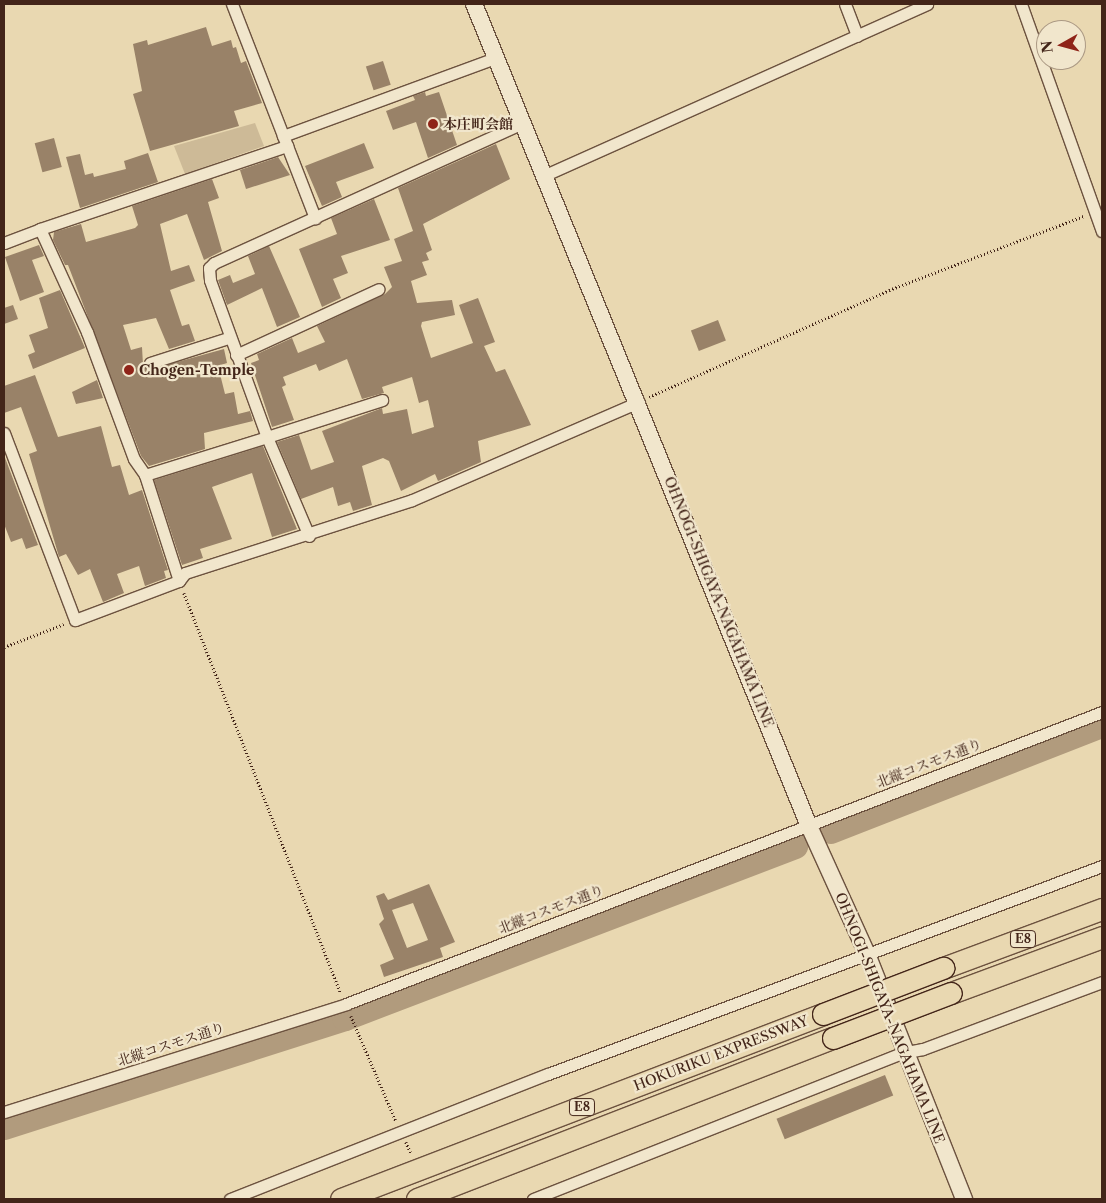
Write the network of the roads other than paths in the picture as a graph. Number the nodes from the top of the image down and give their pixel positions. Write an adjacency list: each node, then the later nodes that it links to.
1 (232, 4): 9 (street)
2 (474, 4): 7 (main road, OHNOGI-SHIGAYA-NAGAHAMA LINE)
3 (845, 4): 6 (street)
4 (927, 4): 6 (street)
5 (1021, 4): 13 (street)
6 (857, 36): 10 (street)
7 (495, 58): 8 (main road, OHNOGI-SHIGAYA-NAGAHAMA LINE); 9 (street)
8 (521, 124): 10 (main road, OHNOGI-SHIGAYA-NAGAHAMA LINE); 11 (street)
9 (285, 141): 11 (street); 12 (street)
10 (543, 176): 20 (main road, OHNOGI-SHIGAYA-NAGAHAMA LINE)
11 (315, 218): 16 (street)
12 (40, 229): 14 (street); 23 (street)
13 (1102, 231)
14 (4, 243)
15 (379, 289): 17 (street)
16 (228, 338): 17 (street); 18 (street)
17 (236, 355): 22 (street)
18 (150, 363)
19 (382, 400): 22 (street)
20 (639, 402): 24 (street); 27 (main road, OHNOGI-SHIGAYA-NAGAHAMA LINE)
21 (4, 433): 25 (street)
22 (267, 437): 23 (street); 24 (street)
23 (145, 475): 25 (street)
24 (309, 536): 25 (street)
25 (179, 582)
26 (1102, 712): 27 (street, 北縦コスモス通り)
27 (809, 826): 31 (main road, OHNOGI-SHIGAYA-NAGAHAMA LINE); 34 (street, 北縦コスモス通り)
28 (1102, 866): 31 (street)
29 (1102, 909): 36 (highway, HOKURIKU EXPRESSWAY / E8, bridge)
30 (1102, 937): 37 (highway, HOKURIKU EXPRESSWAY / E8, bridge)
31 (867, 954): 33 (main road, OHNOGI-SHIGAYA-NAGAHAMA LINE); 35 (street)
32 (1102, 982): 33 (street)
33 (906, 1052): 38 (street); 39 (main road, OHNOGI-SHIGAYA-NAGAHAMA LINE)
34 (4, 1112)
35 (230, 1199)
36 (342, 1199)
37 (417, 1199)
38 (533, 1199)
39 (964, 1199)

